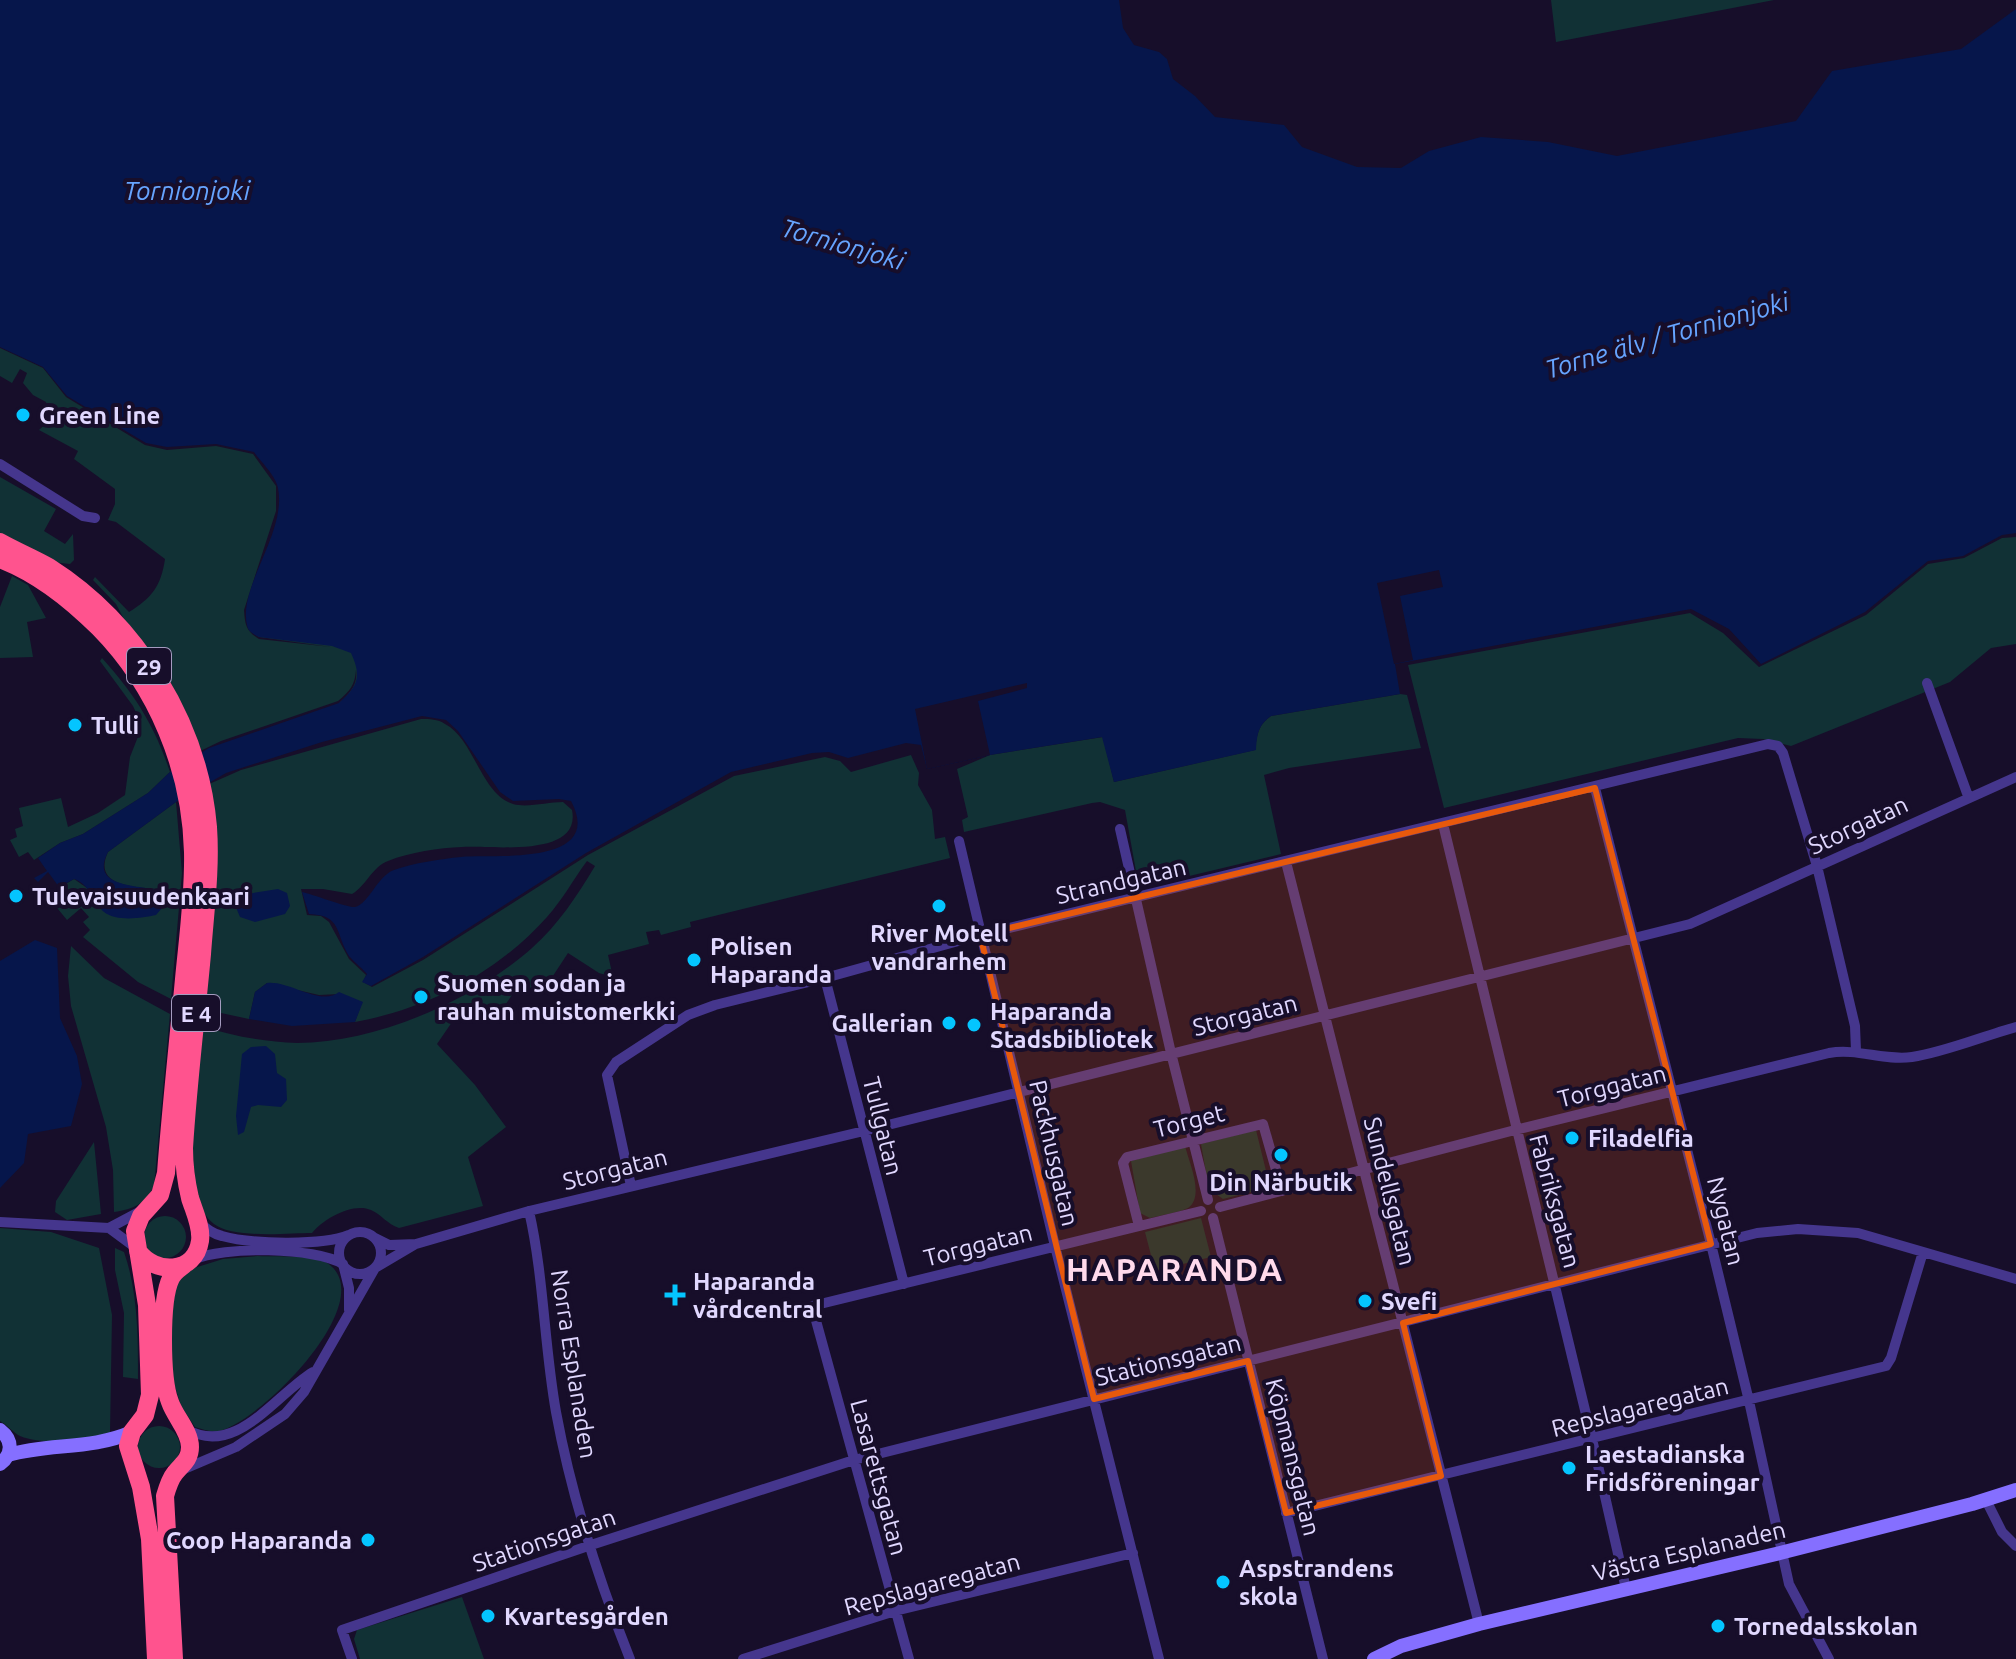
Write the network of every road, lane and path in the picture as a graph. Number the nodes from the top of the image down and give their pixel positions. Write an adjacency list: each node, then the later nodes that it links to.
1 (0, 464): 2 (street)
2 (95, 518)
3 (0, 542): 6 (highway, 29)
4 (0, 559): 6 (highway, 29)
5 (1927, 683): 9 (street)
6 (178, 737): 10 (highway, E 4)
7 (2016, 777): 9 (street, Storgatan)
8 (1595, 788): 11 (street, Strandgatan); 15 (street, Strandgatan); 18 (street, Nygatan)
9 (1968, 796): 15 (street, Storgatan)
10 (198, 812): 34 (highway, E 4); 38 (highway, E 4)
11 (1443, 824): 14 (street, Strandgatan); 19 (street, Fabriksgatan)
12 (1120, 829): 16 (street)
13 (959, 841): 17 (street, Packhusgatan)
14 (1286, 862): 16 (street, Strandgatan); 21 (street, Sundellsgatan)
15 (1817, 866): 18 (street, Storgatan); 23 (street)
16 (1135, 898): 17 (street, Strandgatan); 24 (street)
17 (980, 935): 20 (street, Strandgatan); 25 (street, Packhusgatan)
18 (1632, 939): 19 (street, Storgatan); 26 (street, Nygatan)
19 (1479, 977): 21 (street, Storgatan); 27 (street, Fabriksgatan)
20 (825, 978): 28 (street, Tullgatan); 31 (street, Strandgatan)
21 (1324, 1016): 24 (street, Storgatan); 30 (street, Sundellsgatan)
22 (2016, 1027): 23 (street, Torggatan)
23 (1856, 1051): 26 (street, Torggatan)
24 (1171, 1053): 25 (street, Storgatan); 29 (street)
25 (1019, 1092): 28 (street, Storgatan); 47 (street, Packhusgatan)
26 (1672, 1092): 27 (street, Torggatan); 46 (street, Nygatan)
27 (1515, 1130): 30 (street, Torggatan); 55 (street, Fabriksgatan)
28 (864, 1131): 31 (street, Storgatan); 54 (street, Tullgatan)
29 (1193, 1140): 32 (street, Torget); 33 (street); 41 (street, Torget)
30 (1364, 1170): 32 (street, Torggatan); 58 (street, Sundellsgatan)
31 (631, 1186): 36 (street, Storgatan)
32 (1282, 1191): 35 (street, Torggatan)
33 (1208, 1200): 35 (street); 37 (street)
34 (149, 1207): 38 (highway); 42 (street); 48 (highway, E 4)
35 (1220, 1207): 39 (street)
36 (529, 1211): 45 (street, Storgatan); 77 (street, Norra Esplanaden)
37 (1201, 1211): 39 (street); 41 (street, Torggatan)
38 (196, 1217): 43 (street, Storgatan); 50 (highway, E 4)
39 (1213, 1218): 59 (street, Köpmansgatan)
40 (0, 1222): 42 (street)
41 (1139, 1226): 47 (street, Torggatan)
42 (109, 1228): 48 (street)
43 (349, 1235): 44 (street, Storgatan); 51 (street)
44 (375, 1238): 45 (street, Storgatan); 52 (street)
45 (416, 1244): 52 (street, Storgatan)
46 (1711, 1244): 49 (street, Stationsgatan); 55 (street, Stationsgatan); 62 (street, Nygatan)
47 (1055, 1246): 54 (street, Torggatan); 61 (street, Packhusgatan)
48 (137, 1248): 50 (highway); 64 (highway, E 4)
49 (1923, 1252): 53 (street, Stationsgatan); 62 (street, Repslagaregatan)
50 (186, 1264): 51 (street); 63 (highway, E 4)
51 (343, 1264): 52 (street); 57 (street)
52 (375, 1268): 57 (street, Storgatan)
53 (2016, 1279)
54 (904, 1284): 56 (street, Torggatan)
55 (1555, 1284): 58 (street, Stationsgatan); 66 (street, Fabriksgatan)
56 (812, 1306): 70 (street, Lasarettsgatan)
57 (349, 1312): 60 (street, Storgatan)
58 (1403, 1323): 59 (street, Stationsgatan); 73 (street, Sundellsgatan)
59 (1248, 1361): 61 (street, Stationsgatan); 76 (street, Köpmansgatan)
60 (313, 1372): 63 (street, Storgatan); 72 (street, Storgatan)
61 (1094, 1399): 70 (street, Stationsgatan); 79 (street, Packhusgatan)
62 (1749, 1401): 66 (street, Repslagaregatan); 80 (street, Nygatan)
63 (181, 1425): 64 (highway); 72 (highway, E 4)
64 (136, 1426): 67 (street); 71 (highway, E 4)
65 (4, 1434): 68 (street); 69 (street)
66 (1592, 1439): 73 (street, Repslagaregatan); 81 (street, Fabriksgatan)
67 (91, 1445): 68 (street); 71 (street)
68 (33, 1448): 69 (street)
69 (4, 1459)
70 (854, 1460): 77 (street, Stationsgatan); 82 (street, Lasarettsgatan)
71 (132, 1462): 72 (highway); 84 (highway, E 4)
72 (175, 1473): 85 (highway, E 4)
73 (1441, 1476): 76 (street, Repslagaregatan); 83 (street, Sundellsgatan)
74 (2016, 1490): 75 (street, Västra Esplanaden)
75 (1986, 1500): 78 (street); 80 (street, Västra Esplanaden)
76 (1286, 1513): 91 (street, Köpmansgatan)
77 (591, 1545): 86 (street, Stationsgatan); 87 (street, Norra Esplanaden)
78 (2016, 1546)
79 (1133, 1553): 82 (street, Repslagaregatan); 90 (street, Packhusgatan)
80 (1780, 1553): 81 (street, Västra Esplanaden); 93 (street, Nygatan)
81 (1626, 1589): 83 (street, Västra Esplanaden)
82 (895, 1611): 88 (street, Repslagaregatan); 89 (street, Lasarettsgatan)
83 (1479, 1624): 92 (street, Västra Esplanaden)
84 (156, 1659)
85 (174, 1659)
86 (352, 1659)
87 (630, 1659)
88 (743, 1659)
89 (909, 1659)
90 (1159, 1659)
91 (1323, 1659)
92 (1374, 1659)
93 (1829, 1659)

